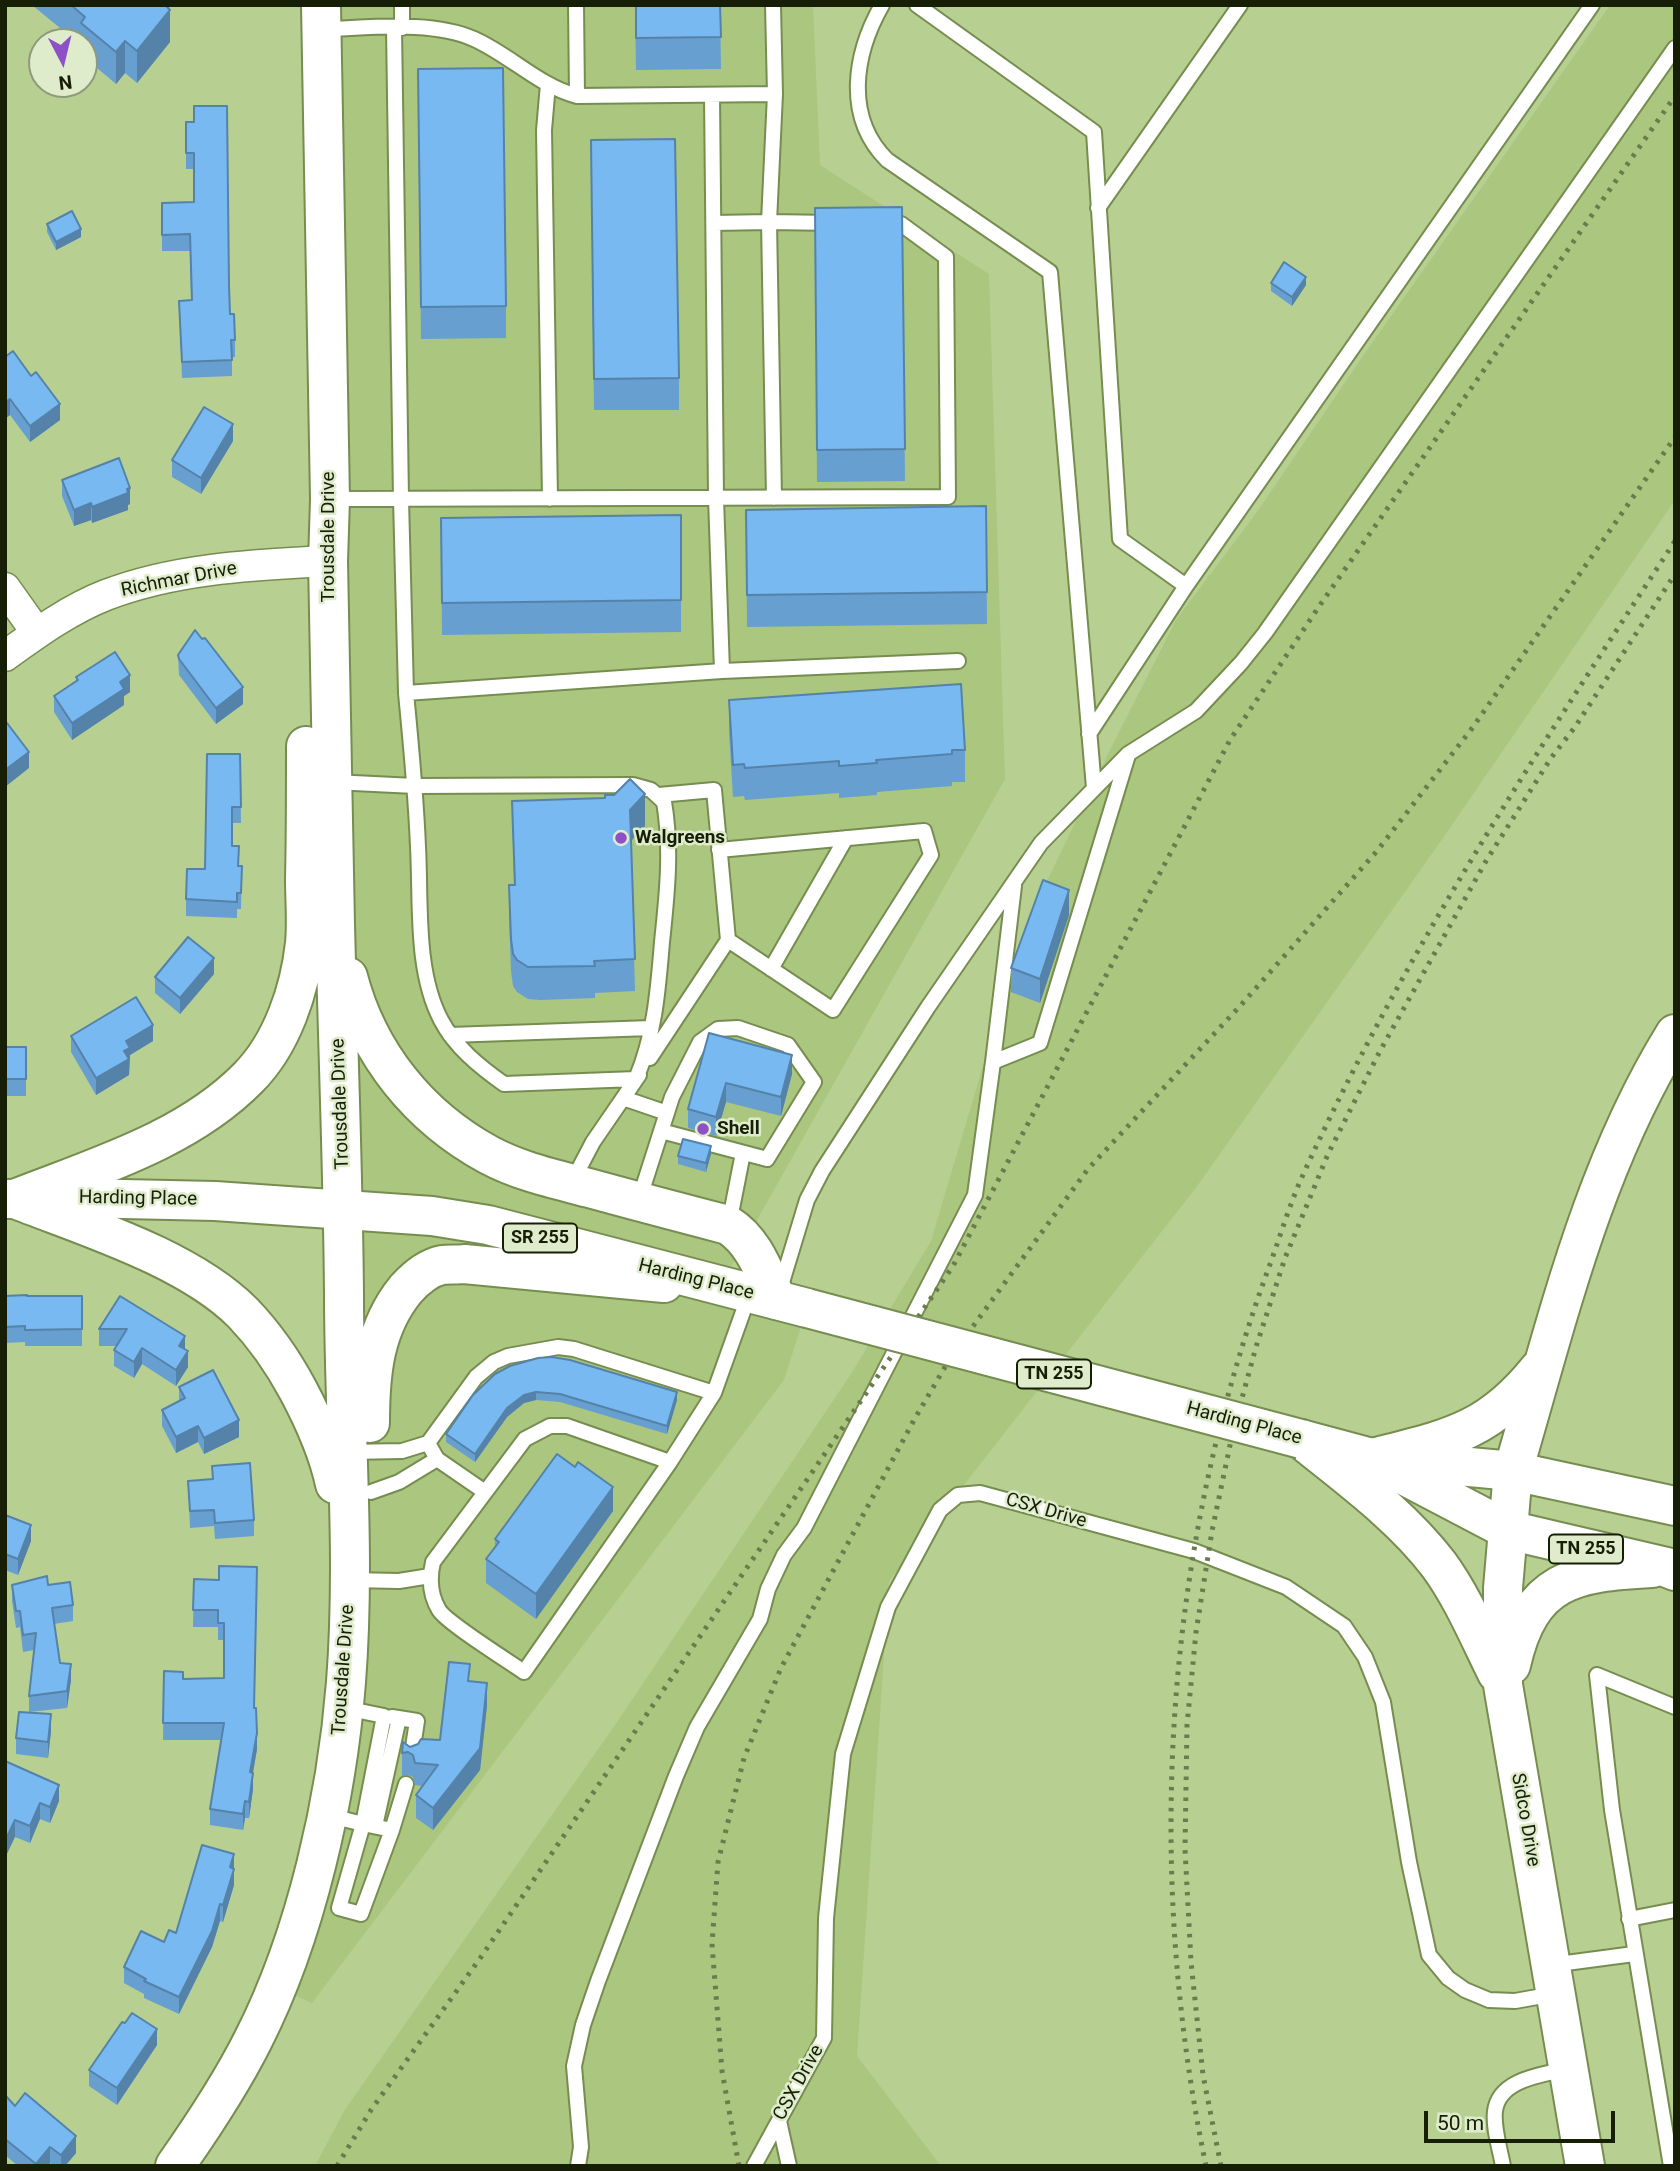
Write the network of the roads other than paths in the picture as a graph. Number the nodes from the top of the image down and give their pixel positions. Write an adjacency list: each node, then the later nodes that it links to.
1 (402, 5): 9 (lane)
2 (576, 5): 13 (lane)
3 (773, 5): 12 (lane)
4 (882, 5): 33 (lane)
5 (917, 5): 15 (lane)
6 (1241, 5): 15 (lane)
7 (1592, 5): 26 (lane)
8 (322, 17): 9 (lane); 22 (main road, Trousdale Drive)
9 (398, 28): 11 (lane); 23 (lane)
10 (1675, 48): 34 (lane)
11 (548, 84): 13 (lane); 24 (lane)
12 (775, 94): 14 (lane); 16 (lane)
13 (577, 96): 14 (lane)
14 (712, 96): 17 (lane)
15 (1098, 208): 26 (lane)
16 (769, 222): 17 (lane); 18 (lane); 21 (lane)
17 (714, 223): 20 (lane)
18 (848, 223)
19 (875, 224): 21 (lane)
20 (716, 498): 21 (lane); 24 (lane); 31 (lane)
21 (774, 498)
22 (330, 499): 23 (lane); 25 (main road, Trousdale Drive)
23 (401, 499): 24 (lane); 32 (lane)
24 (550, 499)
25 (328, 561): 28 (street, Richmar Drive); 35 (main road, Trousdale Drive); 55 (main road)
26 (1186, 586): 33 (lane)
27 (5, 588): 28 (street)
28 (37, 633): 29 (street, Richmar Drive)
29 (5, 656)
30 (958, 661): 31 (lane)
31 (722, 671): 32 (lane)
32 (406, 693): 36 (lane)
33 (1089, 734): 37 (lane)
34 (1128, 754): 37 (lane); 48 (lane)
35 (332, 782): 36 (lane); 42 (main road, Trousdale Drive)
36 (415, 786): 38 (lane); 47 (lane)
37 (1094, 788): 41 (lane)
38 (659, 795): 40 (lane); 45 (lane)
39 (846, 838): 40 (lane); 44 (lane); 44 (lane)
40 (719, 850): 43 (lane)
41 (1014, 883): 48 (lane); 59 (lane)
42 (335, 924): 54 (main road); 57 (main road, Trousdale Drive)
43 (728, 940): 44 (lane); 49 (lane)
44 (771, 969)
45 (652, 1028): 47 (lane); 49 (lane)
46 (1675, 1034): 60 (main road, Sidco Drive)
47 (450, 1035): 49 (lane)
48 (993, 1062): 93 (lane)
49 (636, 1079): 50 (lane)
50 (623, 1098): 51 (lane); 54 (lane)
51 (667, 1113): 52 (lane); 53 (lane)
52 (661, 1130): 53 (lane); 56 (lane)
53 (743, 1153): 58 (lane)
54 (571, 1184): 56 (main road)
55 (10, 1199): 57 (main road, Harding Place / SR 255); 72 (main road)
56 (638, 1201): 58 (main road)
57 (344, 1209): 59 (main road, Harding Place / SR 255); 63 (main road, Trousdale Drive)
58 (728, 1225): 59 (main road)
59 (766, 1298): 61 (lane); 63 (main road); 67 (main road, Harding Place / TN 255, bridge)
60 (1545, 1362): 66 (main road, Sidco Drive); 67 (main road)
61 (714, 1392): 62 (lane); 65 (lane)
62 (428, 1443): 63 (lane); 64 (lane)
63 (358, 1451): 68 (main road); 72 (main road, Trousdale Drive)
64 (437, 1459): 68 (lane); 69 (lane)
65 (670, 1462): 69 (lane); 74 (lane)
66 (1513, 1471): 67 (main road, Harding Place / TN 255); 70 (main road, Harding Place / TN 255); 71 (main road, Sidco Drive)
67 (1366, 1472): 71 (main road, Harding Place / TN 255); 76 (main road, TN 255)
68 (371, 1492): 75 (main road)
69 (485, 1492): 74 (lane)
70 (1675, 1506)
71 (1508, 1531): 73 (main road, Harding Place / TN 255); 76 (main road, Sidco Drive)
72 (349, 1541): 75 (main road, Trousdale Drive)
73 (1671, 1569): 76 (main road)
74 (430, 1576): 75 (lane)
75 (364, 1583): 77 (main road, Trousdale Drive)
76 (1504, 1693): 88 (main road, Sidco Drive)
77 (345, 1694): 79 (lane); 82 (main road, Trousdale Drive)
78 (1675, 1707): 86 (lane)
79 (392, 1717): 80 (lane); 83 (lane)
80 (411, 1760)
81 (406, 1784): 84 (lane)
82 (326, 1815): 83 (lane); 92 (main road, Trousdale Drive)
83 (369, 1825): 84 (lane); 84 (lane)
84 (392, 1830)
85 (1675, 1910): 86 (lane)
86 (1629, 1919): 87 (lane)
87 (1634, 1954): 88 (lane, CSX Drive); 91 (lane)
88 (1552, 1980): 89 (main road, Sidco Drive); 90 (lane, CSX Drive)
89 (1567, 2068): 96 (lane); 97 (main road, Sidco Drive)
90 (779, 2120): 94 (lane, CSX Drive); 95 (lane)
91 (1672, 2160)
92 (175, 2166)
93 (578, 2166)
94 (754, 2166)
95 (789, 2166)
96 (1503, 2166)
97 (1585, 2166)

